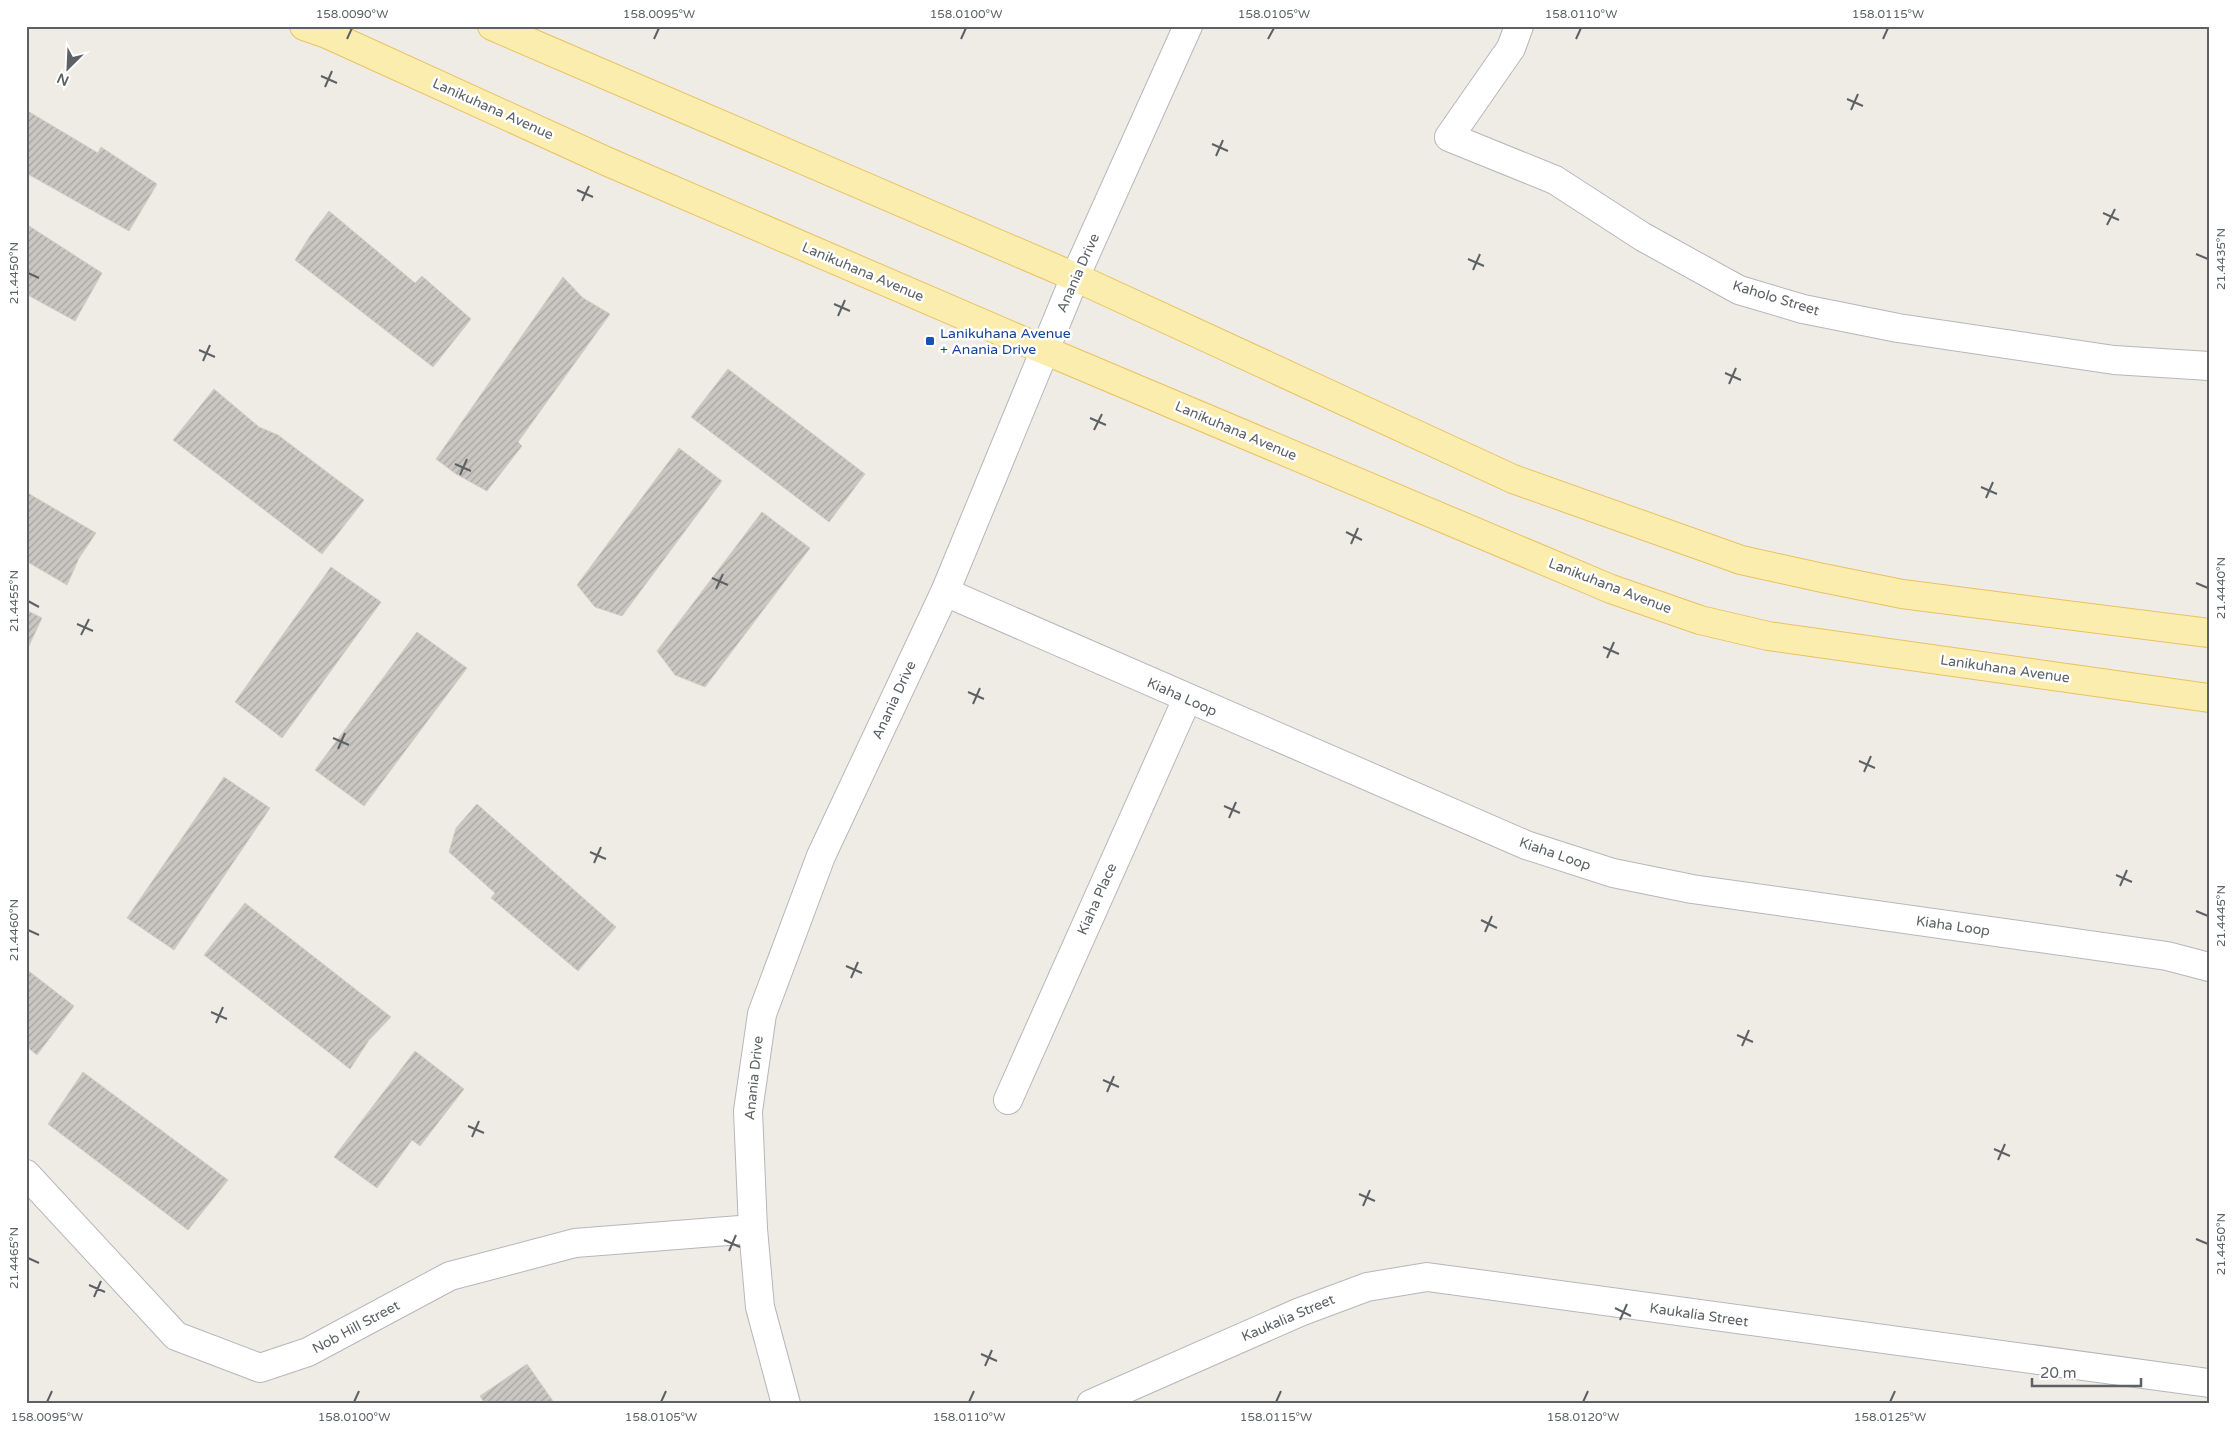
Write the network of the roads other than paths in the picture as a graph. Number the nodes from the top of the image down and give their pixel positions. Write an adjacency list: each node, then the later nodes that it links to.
1 (304, 26): 6 (main road, Lanikuhana Avenue)
2 (492, 26): 5 (main road)
3 (1188, 26): 5 (street, Anania Drive)
4 (1519, 26): 7 (street, Kaholo Street)
5 (1075, 276): 6 (street, Anania Drive); 9 (main road)
6 (1044, 350): 8 (street, Anania Drive); 10 (main road, Lanikuhana Avenue)
7 (2209, 366)
8 (945, 592): 11 (street, Kiaha Loop); 15 (street, Anania Drive)
9 (2209, 633)
10 (2209, 698)
11 (1187, 699): 12 (street, Kiaha Loop); 13 (street, Kiaha Place)
12 (2209, 967)
13 (1008, 1100)
14 (26, 1174): 15 (street, Nob Hill Street)
15 (753, 1229): 17 (street, Anania Drive)
16 (2209, 1383): 18 (street, Kaukalia Street)
17 (786, 1404)
18 (1091, 1404)

